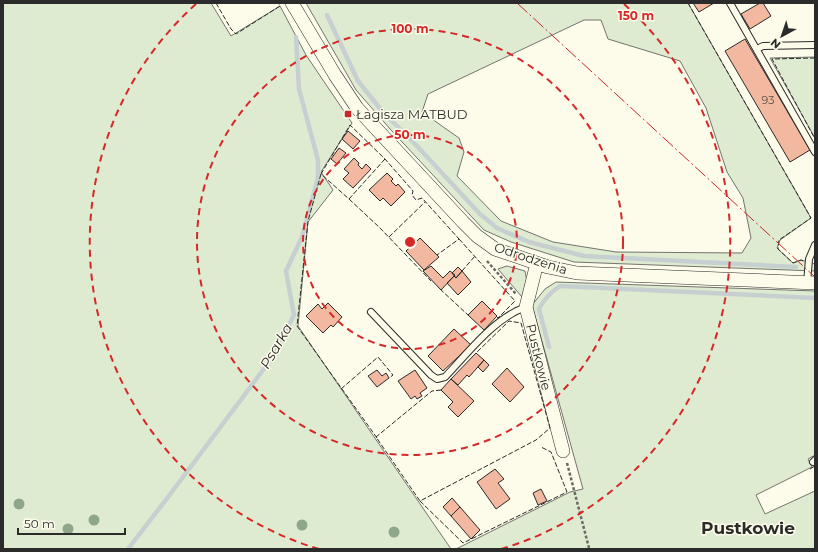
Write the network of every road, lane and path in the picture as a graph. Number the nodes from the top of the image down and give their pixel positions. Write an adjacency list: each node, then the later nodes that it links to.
1 (292, 3): 7 (street, Odrodzenia)
2 (730, 3): 4 (lane)
3 (815, 46): 4 (lane)
4 (757, 50): 5 (lane)
5 (815, 152)
6 (815, 245): 8 (lane)
7 (537, 263): 8 (street, Odrodzenia); 9 (street, Pustkowie)
8 (811, 283)
9 (526, 307): 10 (lane); 11 (street, Pustkowie)
10 (371, 312)
11 (563, 451): 12 (path)
12 (589, 548)

